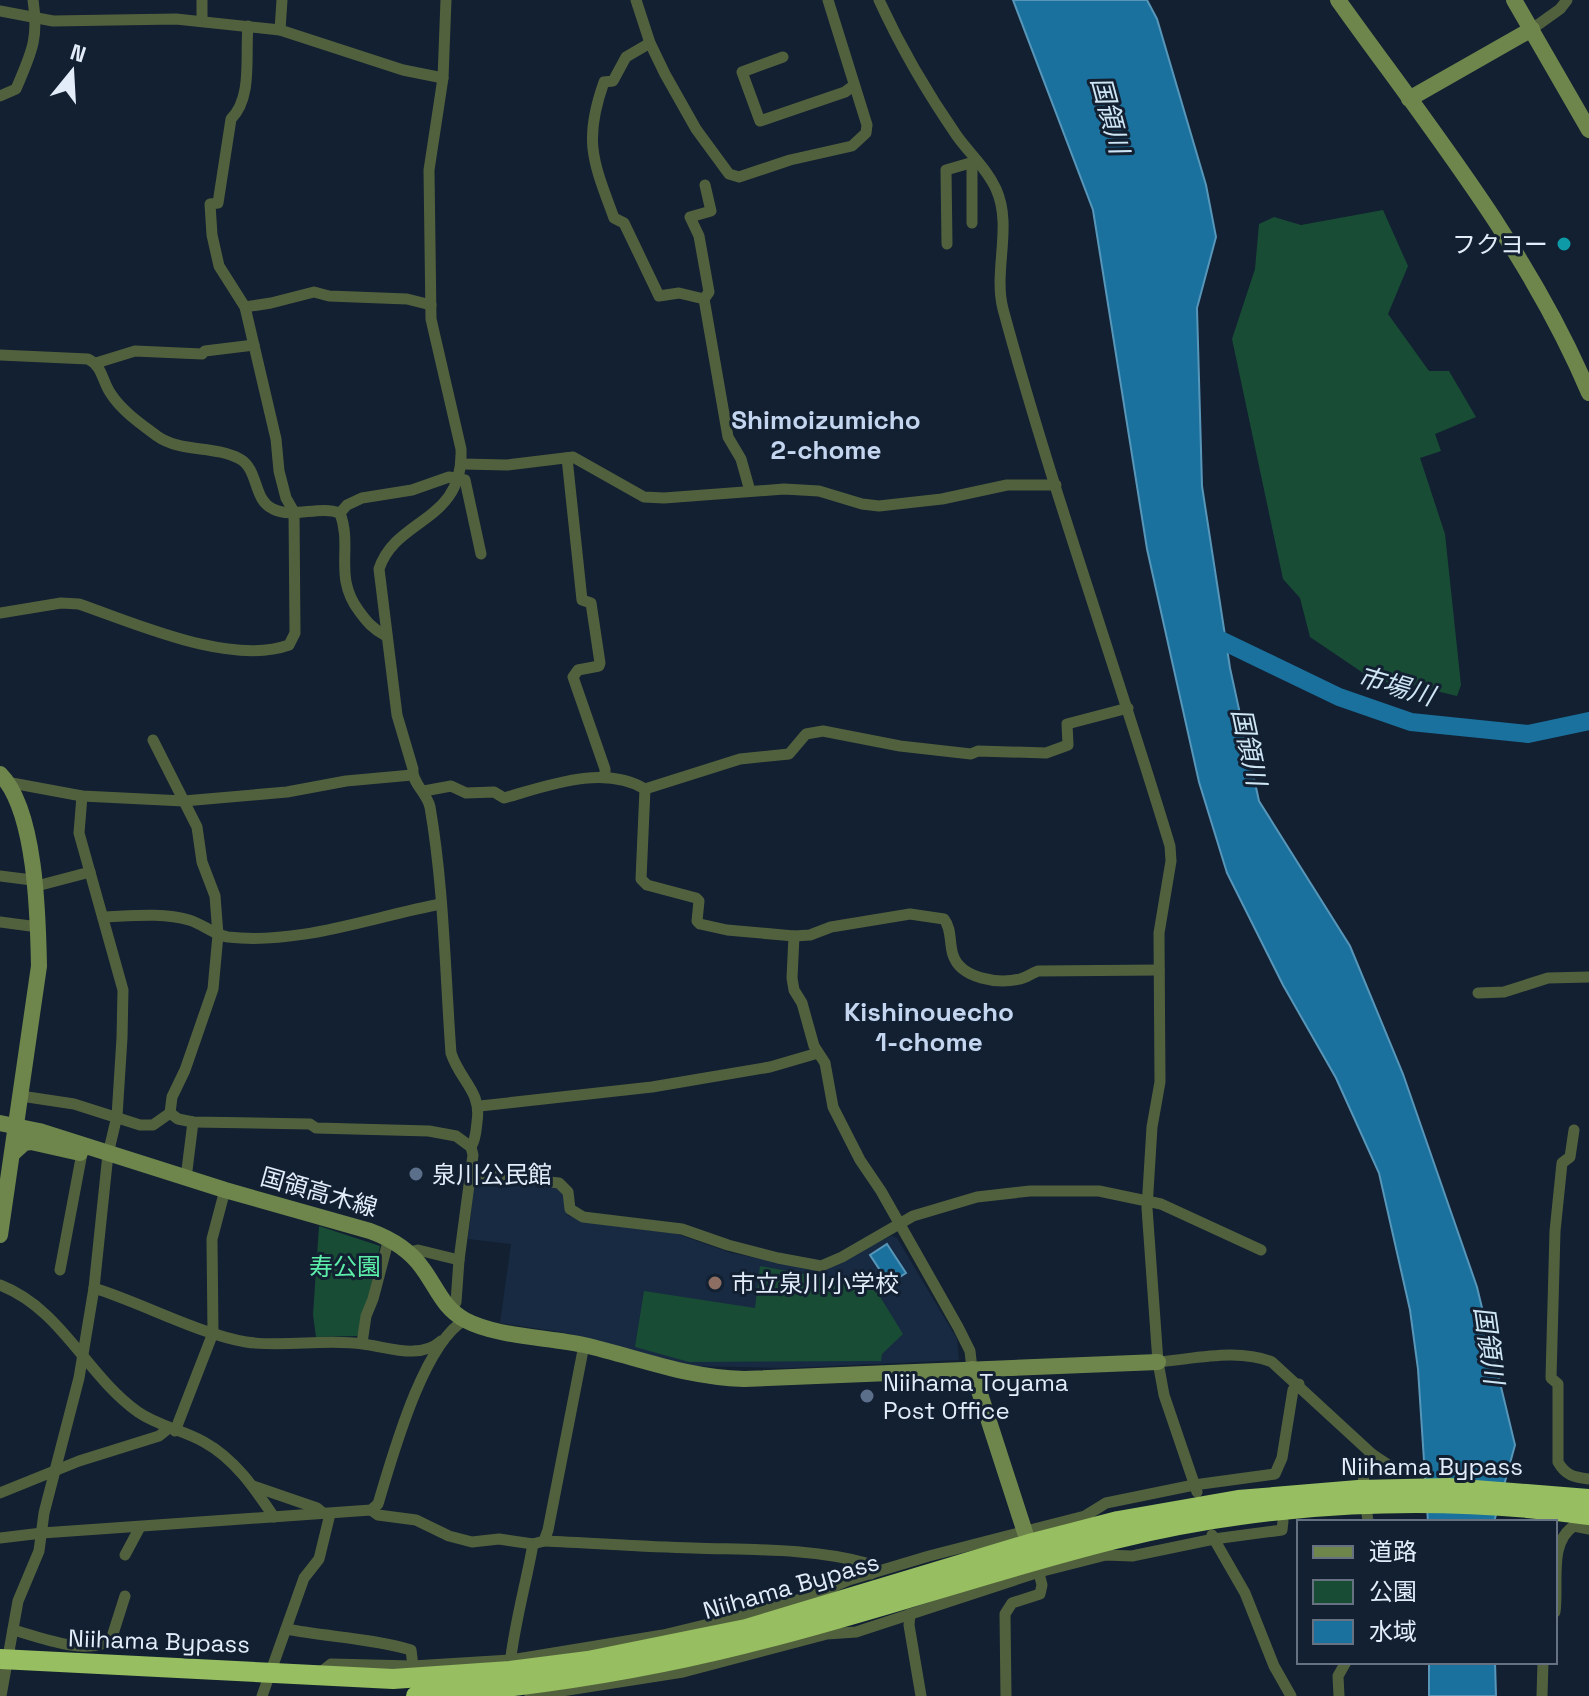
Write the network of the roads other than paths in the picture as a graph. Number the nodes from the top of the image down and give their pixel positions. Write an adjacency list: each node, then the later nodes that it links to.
1 (33, 0): 12 (street)
2 (202, 0): 13 (street)
3 (282, 0): 16 (street)
4 (446, 0): 19 (street)
5 (636, 0): 17 (street)
6 (828, 0): 20 (street)
7 (879, 0): 24 (street)
8 (1338, 0): 22 (main road)
9 (1514, 0): 15 (main road)
10 (1567, 0): 15 (street)
11 (0, 11): 12 (street)
12 (36, 19): 13 (street); 21 (street)
13 (202, 21): 14 (street)
14 (248, 26): 16 (street); 30 (street)
15 (1532, 29): 22 (main road); 23 (main road)
16 (280, 30): 19 (street)
17 (650, 43): 20 (street); 28 (street)
18 (783, 57): 20 (street)
19 (443, 78): 29 (street)
20 (853, 86)
21 (0, 96)
22 (1409, 99): 34 (main road)
23 (1589, 130)
24 (974, 162): 26 (street); 27 (street); 38 (street)
25 (705, 185): 28 (street)
26 (972, 223)
27 (947, 244)
28 (704, 299): 39 (street)
29 (431, 305): 30 (street); 36 (street)
30 (245, 307): 31 (street)
31 (254, 345): 33 (street); 40 (street)
32 (0, 355): 33 (street)
33 (96, 363): 40 (street)
34 (1589, 393)
35 (567, 458): 36 (street); 39 (street); 48 (street)
36 (462, 464): 37 (street)
37 (458, 477): 41 (street); 42 (street); 44 (street)
38 (1056, 485): 39 (street); 45 (street)
39 (750, 491)
40 (294, 512): 41 (street); 43 (street)
41 (340, 513): 44 (street)
42 (481, 554)
43 (0, 613)
44 (386, 636): 47 (street)
45 (1128, 708): 50 (street); 63 (street)
46 (153, 740): 53 (street)
47 (412, 775): 51 (street); 53 (street)
48 (605, 777): 50 (street); 51 (street)
49 (2, 779): 52 (street); 56 (main road)
50 (645, 789): 62 (street)
51 (424, 791): 57 (street)
52 (82, 796): 53 (street); 54 (street)
53 (184, 801): 61 (street)
54 (90, 872): 56 (street); 58 (street)
55 (0, 876): 56 (street)
56 (33, 884): 60 (main road)
57 (441, 904): 61 (street); 68 (street)
58 (103, 917): 61 (street); 70 (street)
59 (0, 922): 60 (street)
60 (38, 927): 67 (main road)
61 (218, 935): 69 (street)
62 (794, 936): 63 (street); 66 (street)
63 (1159, 970): 80 (street)
64 (1589, 977): 65 (street)
65 (1478, 993)
66 (818, 1053): 68 (street); 81 (street)
67 (21, 1096): 70 (street); 72 (main road)
68 (480, 1106): 74 (street)
69 (170, 1113): 70 (street); 71 (street)
70 (117, 1116): 75 (street)
71 (193, 1122): 74 (street); 78 (street)
72 (8, 1124): 75 (main road, 国領高木線); 76 (main road)
73 (1574, 1130): 103 (street)
74 (471, 1147): 77 (street)
75 (96, 1152): 76 (main road); 78 (main road, 国領高木線); 87 (street); 89 (street)
76 (12, 1154): 82 (main road)
77 (469, 1173): 81 (street); 86 (street)
78 (186, 1178): 79 (main road, 国領高木線)
79 (225, 1190): 83 (main road, 国領高木線); 91 (street)
80 (1148, 1201): 81 (street); 84 (street); 96 (street)
81 (899, 1224): 97 (street)
82 (0, 1235)
83 (389, 1238): 85 (main road, 国領高木線); 93 (street)
84 (1261, 1250)
85 (409, 1252): 86 (street); 90 (main road, 国領高木線)
86 (459, 1260): 90 (street)
87 (60, 1270)
88 (0, 1285): 95 (street)
89 (94, 1288): 91 (street); 95 (street)
90 (458, 1315): 92 (street); 94 (main road)
91 (213, 1333): 93 (street); 99 (street)
92 (448, 1334): 93 (street); 110 (street)
93 (362, 1343)
94 (584, 1345): 97 (main road); 120 (street)
95 (82, 1358): 99 (street); 102 (street)
96 (1158, 1362): 97 (main road); 98 (street); 105 (street)
97 (972, 1369): 121 (main road)
98 (1299, 1384): 100 (street); 105 (street)
99 (172, 1429): 102 (street); 104 (street)
100 (1372, 1454): 101 (street); 109 (street)
101 (1398, 1469)
102 (53, 1472): 106 (street); 117 (street)
103 (1589, 1479)
104 (253, 1486): 111 (street); 113 (street)
105 (1196, 1488): 121 (street)
106 (0, 1493)
107 (1589, 1499): 108 (highway, Niihama Bypass)
108 (1546, 1501): 109 (highway, Niihama Bypass); 112 (highway, Niihama Bypass)
109 (1361, 1505): 121 (highway, Niihama Bypass)
110 (371, 1510): 111 (street); 120 (street)
111 (327, 1514): 113 (street); 127 (street)
112 (1589, 1515)
113 (274, 1517): 115 (street)
114 (1283, 1521): 118 (street)
115 (140, 1527): 117 (street); 122 (street)
116 (1589, 1529): 123 (street)
117 (42, 1533): 119 (street); 128 (street)
118 (1213, 1537): 121 (street); 143 (street)
119 (0, 1538)
120 (538, 1542): 124 (street); 135 (street)
121 (1032, 1552): 124 (street); 126 (street); 135 (highway, Niihama Bypass); 142 (street)
122 (125, 1555)
123 (1557, 1570)
124 (871, 1574): 135 (street)
125 (125, 1596): 128 (street)
126 (910, 1614): 136 (street); 141 (street)
127 (286, 1629): 132 (street); 133 (street)
128 (13, 1630): 129 (street)
129 (3, 1659): 133 (highway, Niihama Bypass); 137 (street)
130 (1345, 1664): 144 (street)
131 (1543, 1664): 145 (street)
132 (413, 1666): 134 (street); 135 (street)
133 (273, 1671): 134 (highway, Niihama Bypass); 138 (street)
134 (317, 1675): 135 (highway, Niihama Bypass)
135 (509, 1679): 139 (highway, Niihama Bypass)
136 (597, 1692): 140 (street)
137 (1, 1696)
138 (262, 1696)
139 (416, 1696)
140 (530, 1696)
141 (921, 1696)
142 (1006, 1696)
143 (1291, 1696)
144 (1339, 1696)
145 (1542, 1696)

